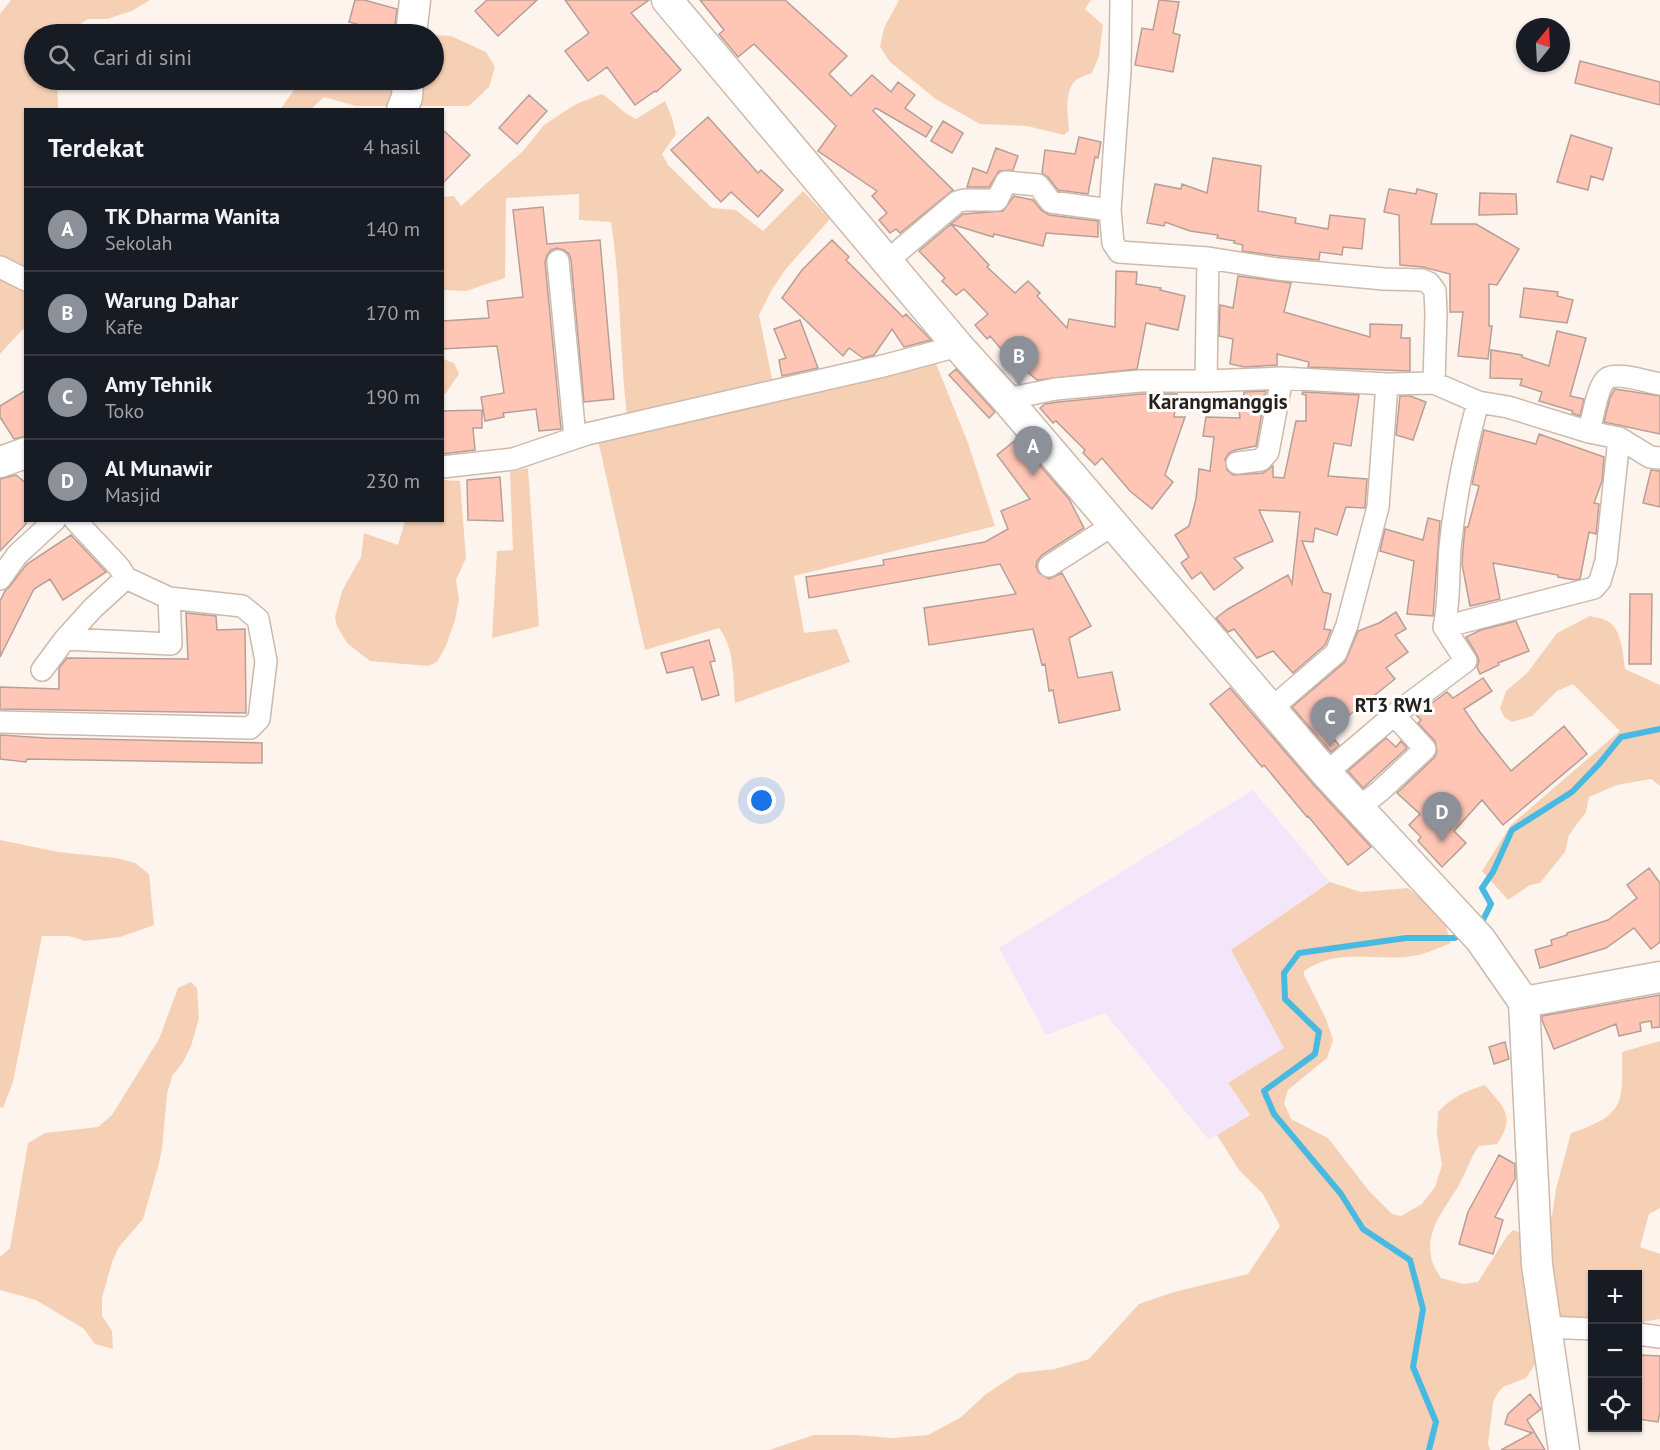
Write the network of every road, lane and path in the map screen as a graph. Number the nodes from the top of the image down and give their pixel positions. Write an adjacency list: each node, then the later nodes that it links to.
1 (415, 0): 4 (street)
2 (667, 0): 10 (street)
3 (1121, 0): 7 (street)
4 (412, 24)
5 (407, 90): 6 (street)
6 (403, 108)
7 (1110, 210): 8 (street); 10 (street)
8 (1208, 258): 15 (street); 17 (street)
9 (558, 261): 22 (street)
10 (887, 261): 13 (street)
11 (0, 267): 12 (street)
12 (24, 279)
13 (958, 346): 19 (street); 22 (street)
14 (1282, 378): 15 (street); 16 (street); 25 (street)
15 (1206, 381): 19 (street)
16 (1388, 384): 17 (street); 37 (street)
17 (1434, 384): 20 (street)
18 (1660, 384): 21 (street)
19 (1006, 399): 29 (street)
20 (1478, 402): 21 (street); 34 (street)
21 (1589, 432): 23 (street)
22 (575, 437): 26 (street)
23 (1619, 438): 24 (street); 34 (street)
24 (1660, 458)
25 (1237, 463)
26 (444, 467)
27 (53, 522): 32 (street)
28 (77, 522): 31 (street)
29 (1113, 525): 30 (street); 37 (street)
30 (1049, 566)
31 (126, 578): 33 (street); 35 (street)
32 (0, 579)
33 (169, 598): 35 (street); 39 (street)
34 (1444, 627): 38 (street)
35 (65, 639): 36 (street)
36 (42, 670)
37 (1272, 708): 40 (street)
38 (1394, 715): 40 (street); 41 (street)
39 (0, 722)
40 (1326, 773): 41 (street)
41 (1358, 808): 43 (street)
42 (1660, 977): 43 (street)
43 (1524, 1002): 44 (street)
44 (1545, 1327): 45 (street); 48 (street)
45 (1588, 1329)
46 (1642, 1335): 47 (street)
47 (1660, 1337)
48 (1564, 1450)

